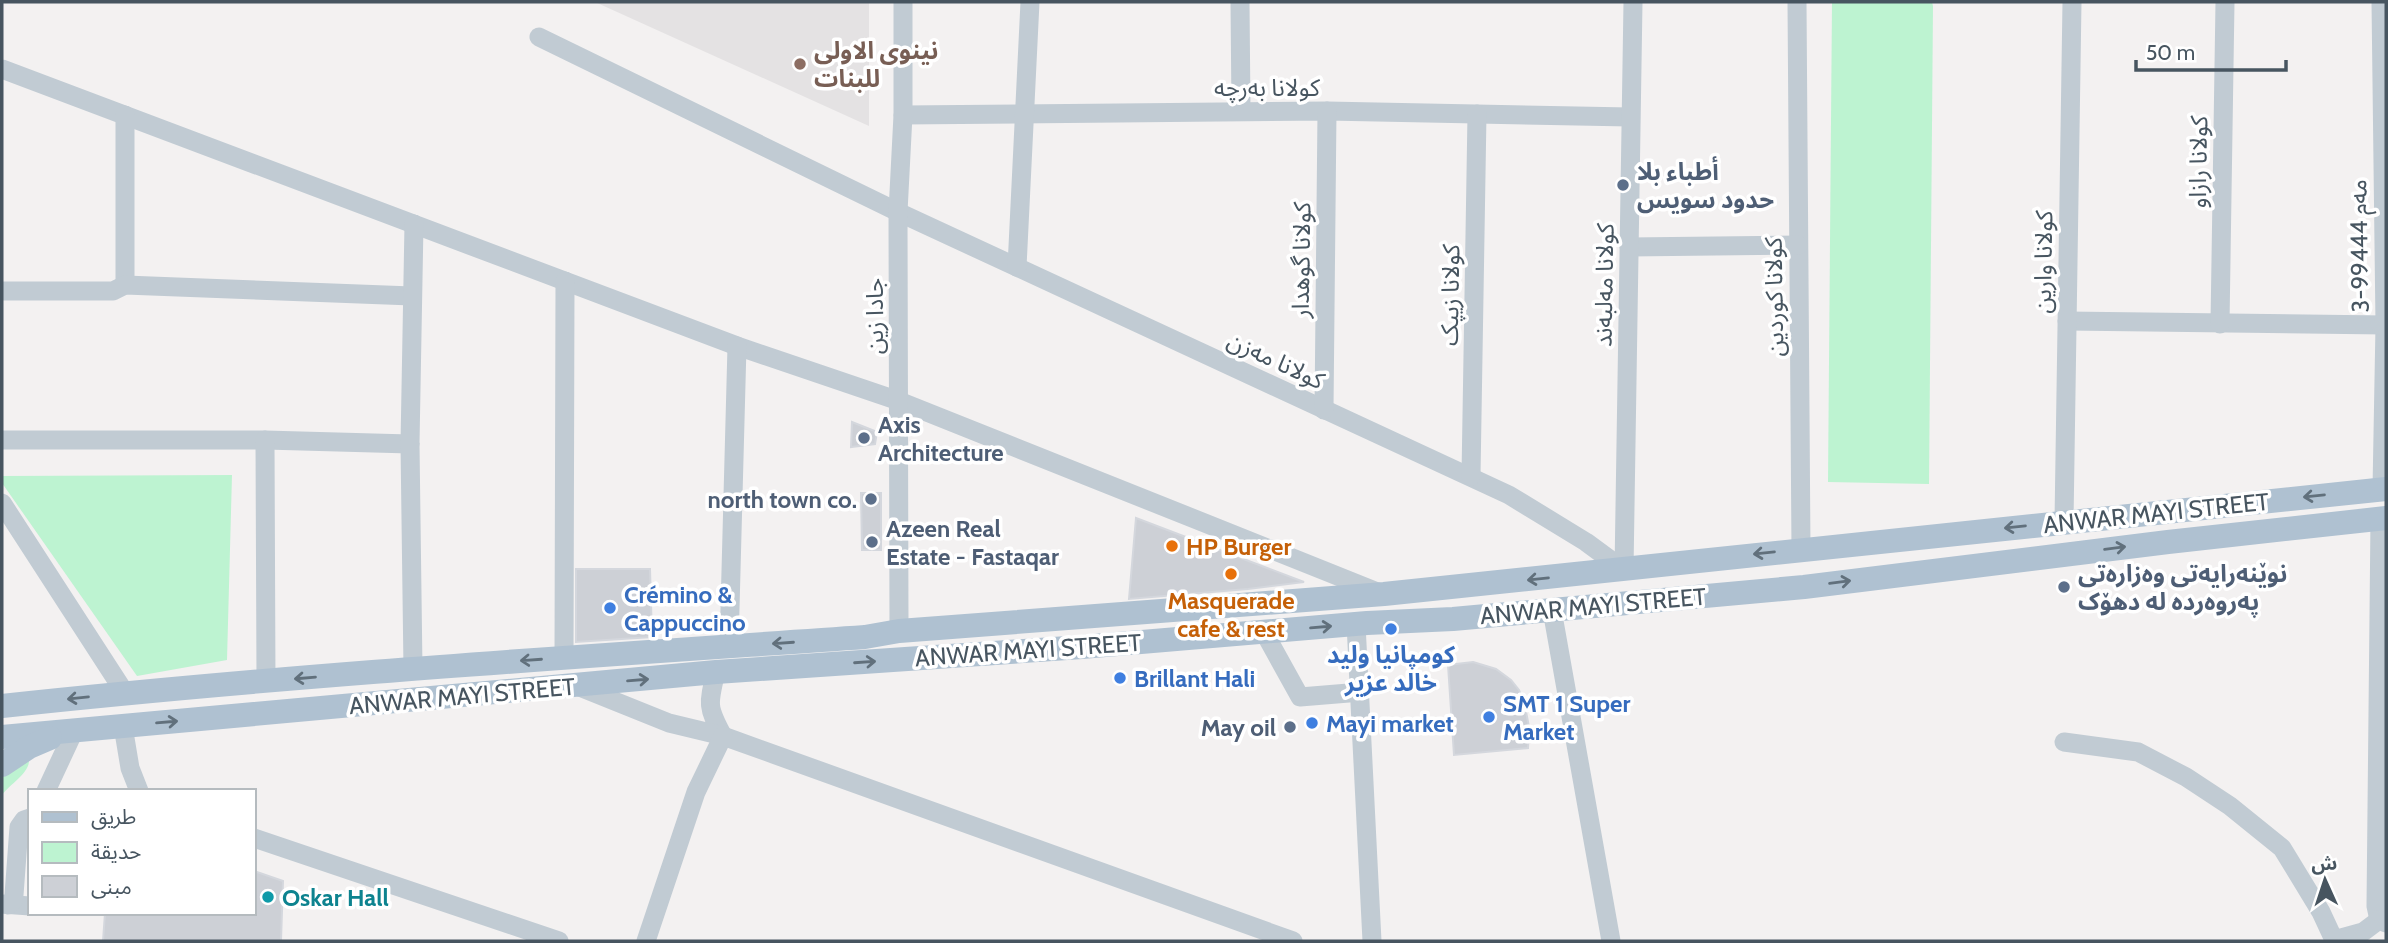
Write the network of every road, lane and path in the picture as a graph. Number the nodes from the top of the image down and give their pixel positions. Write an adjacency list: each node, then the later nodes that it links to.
1 (903, 2): 16 (street, جادا زین)
2 (1030, 2): 13 (street)
3 (1240, 2): 11 (street)
4 (1633, 2): 17 (street, کولانا مەلبەند)
5 (1797, 2): 21 (street, کولانا کوردین)
6 (2072, 2): 28 (street, کولانا وارین)
7 (2225, 2): 29 (street, کولانا رازاو)
8 (2381, 2): 18 (street, مەم 99444-3)
9 (539, 37): 19 (street, کولانا مەزن)
10 (2, 69): 15 (street)
11 (1241, 111): 12 (street, کولانا بەرچە); 13 (street, کولانا بەرچە)
12 (1327, 111): 14 (street, کولانا بەرچە); 33 (street, کولانا گوهدار)
13 (1023, 113): 16 (street, کولانا بەرچە); 23 (street)
14 (1478, 114): 17 (street, کولانا بەرچە); 37 (street, کولانا زیپک)
15 (125, 115): 20 (street); 25 (street)
16 (903, 115): 19 (street, جادا زین)
17 (1630, 117): 22 (street, کولانا مەلبەند)
18 (2385, 210): 30 (street, مەم 99444-3)
19 (898, 212): 23 (street, کولانا مەزن); 32 (street, جادا زین)
20 (414, 224): 24 (street); 27 (street)
21 (1798, 245): 22 (street); 42 (street, کولانا کوردین)
22 (1629, 247): 43 (street, کولانا مەلبەند)
23 (1017, 267): 33 (street, کولانا مەزن)
24 (565, 281): 31 (street); 52 (street)
25 (125, 285): 26 (street); 27 (street)
26 (2, 291)
27 (412, 296): 36 (street)
28 (2067, 321): 29 (street); 41 (street, کولانا وارین)
29 (2220, 324): 30 (street)
30 (2385, 325): 38 (street, مەم 99444-3)
31 (737, 346): 32 (street); 50 (street)
32 (899, 401): 44 (street); 48 (street, جادا زین)
33 (1324, 410): 37 (street, کولانا مەزن)
34 (2, 440): 35 (street)
35 (265, 440): 36 (street); 55 (street)
36 (410, 444): 53 (street)
37 (1471, 477): 43 (street, کولانا مەزن)
38 (2384, 489): 41 (main road, ANWAR MAYI STREET, one-way to 41)
39 (2, 503): 58 (street)
40 (2383, 518): 45 (main road, ANWAR MAYI STREET, one-way to 40); 72 (street)
41 (2064, 522): 42 (main road, ANWAR MAYI STREET, one-way to 42)
42 (1801, 550): 43 (main road, ANWAR MAYI STREET, one-way to 43)
43 (1624, 570): 44 (main road, ANWAR MAYI STREET, one-way to 44)
44 (1384, 594): 46 (main road, ANWAR MAYI STREET)
45 (1552, 610): 47 (main road, ANWAR MAYI STREET); 77 (street)
46 (1078, 617): 48 (main road, ANWAR MAYI STREET); 51 (main road)
47 (1356, 624): 49 (main road, ANWAR MAYI STREET, one-way to 47); 57 (street)
48 (899, 631): 50 (main road, ANWAR MAYI STREET, one-way to 50)
49 (1264, 632): 51 (main road, ANWAR MAYI STREET); 57 (street)
50 (729, 646): 52 (main road, ANWAR MAYI STREET)
51 (1082, 647): 54 (main road, ANWAR MAYI STREET, one-way to 51)
52 (564, 658): 53 (main road, ANWAR MAYI STREET, one-way to 53)
53 (414, 669): 55 (main road, ANWAR MAYI STREET, one-way to 55)
54 (716, 673): 56 (main road, ANWAR MAYI STREET, one-way to 54); 62 (street)
55 (265, 681): 58 (main road, ANWAR MAYI STREET)
56 (577, 686): 60 (main road, ANWAR MAYI STREET, one-way to 56); 62 (street)
57 (1361, 692): 76 (street)
58 (125, 693): 59 (main road, ANWAR MAYI STREET, one-way to 59)
59 (2, 706)
60 (122, 726): 61 (main road, ANWAR MAYI STREET); 67 (street)
61 (67, 732): 63 (main road, ANWAR MAYI STREET); 65 (main road); 66 (street)
62 (723, 736): 74 (street); 75 (street)
63 (2, 737)
64 (2064, 742): 78 (street)
65 (2, 765)
66 (47, 789)
67 (138, 789)
68 (28, 819): 70 (street)
69 (256, 839): 73 (street)
70 (5, 905): 71 (street)
71 (28, 906)
72 (2382, 921): 78 (street)
73 (559, 941)
74 (646, 941)
75 (1293, 941)
76 (1372, 941)
77 (1611, 941)
78 (2330, 941)

